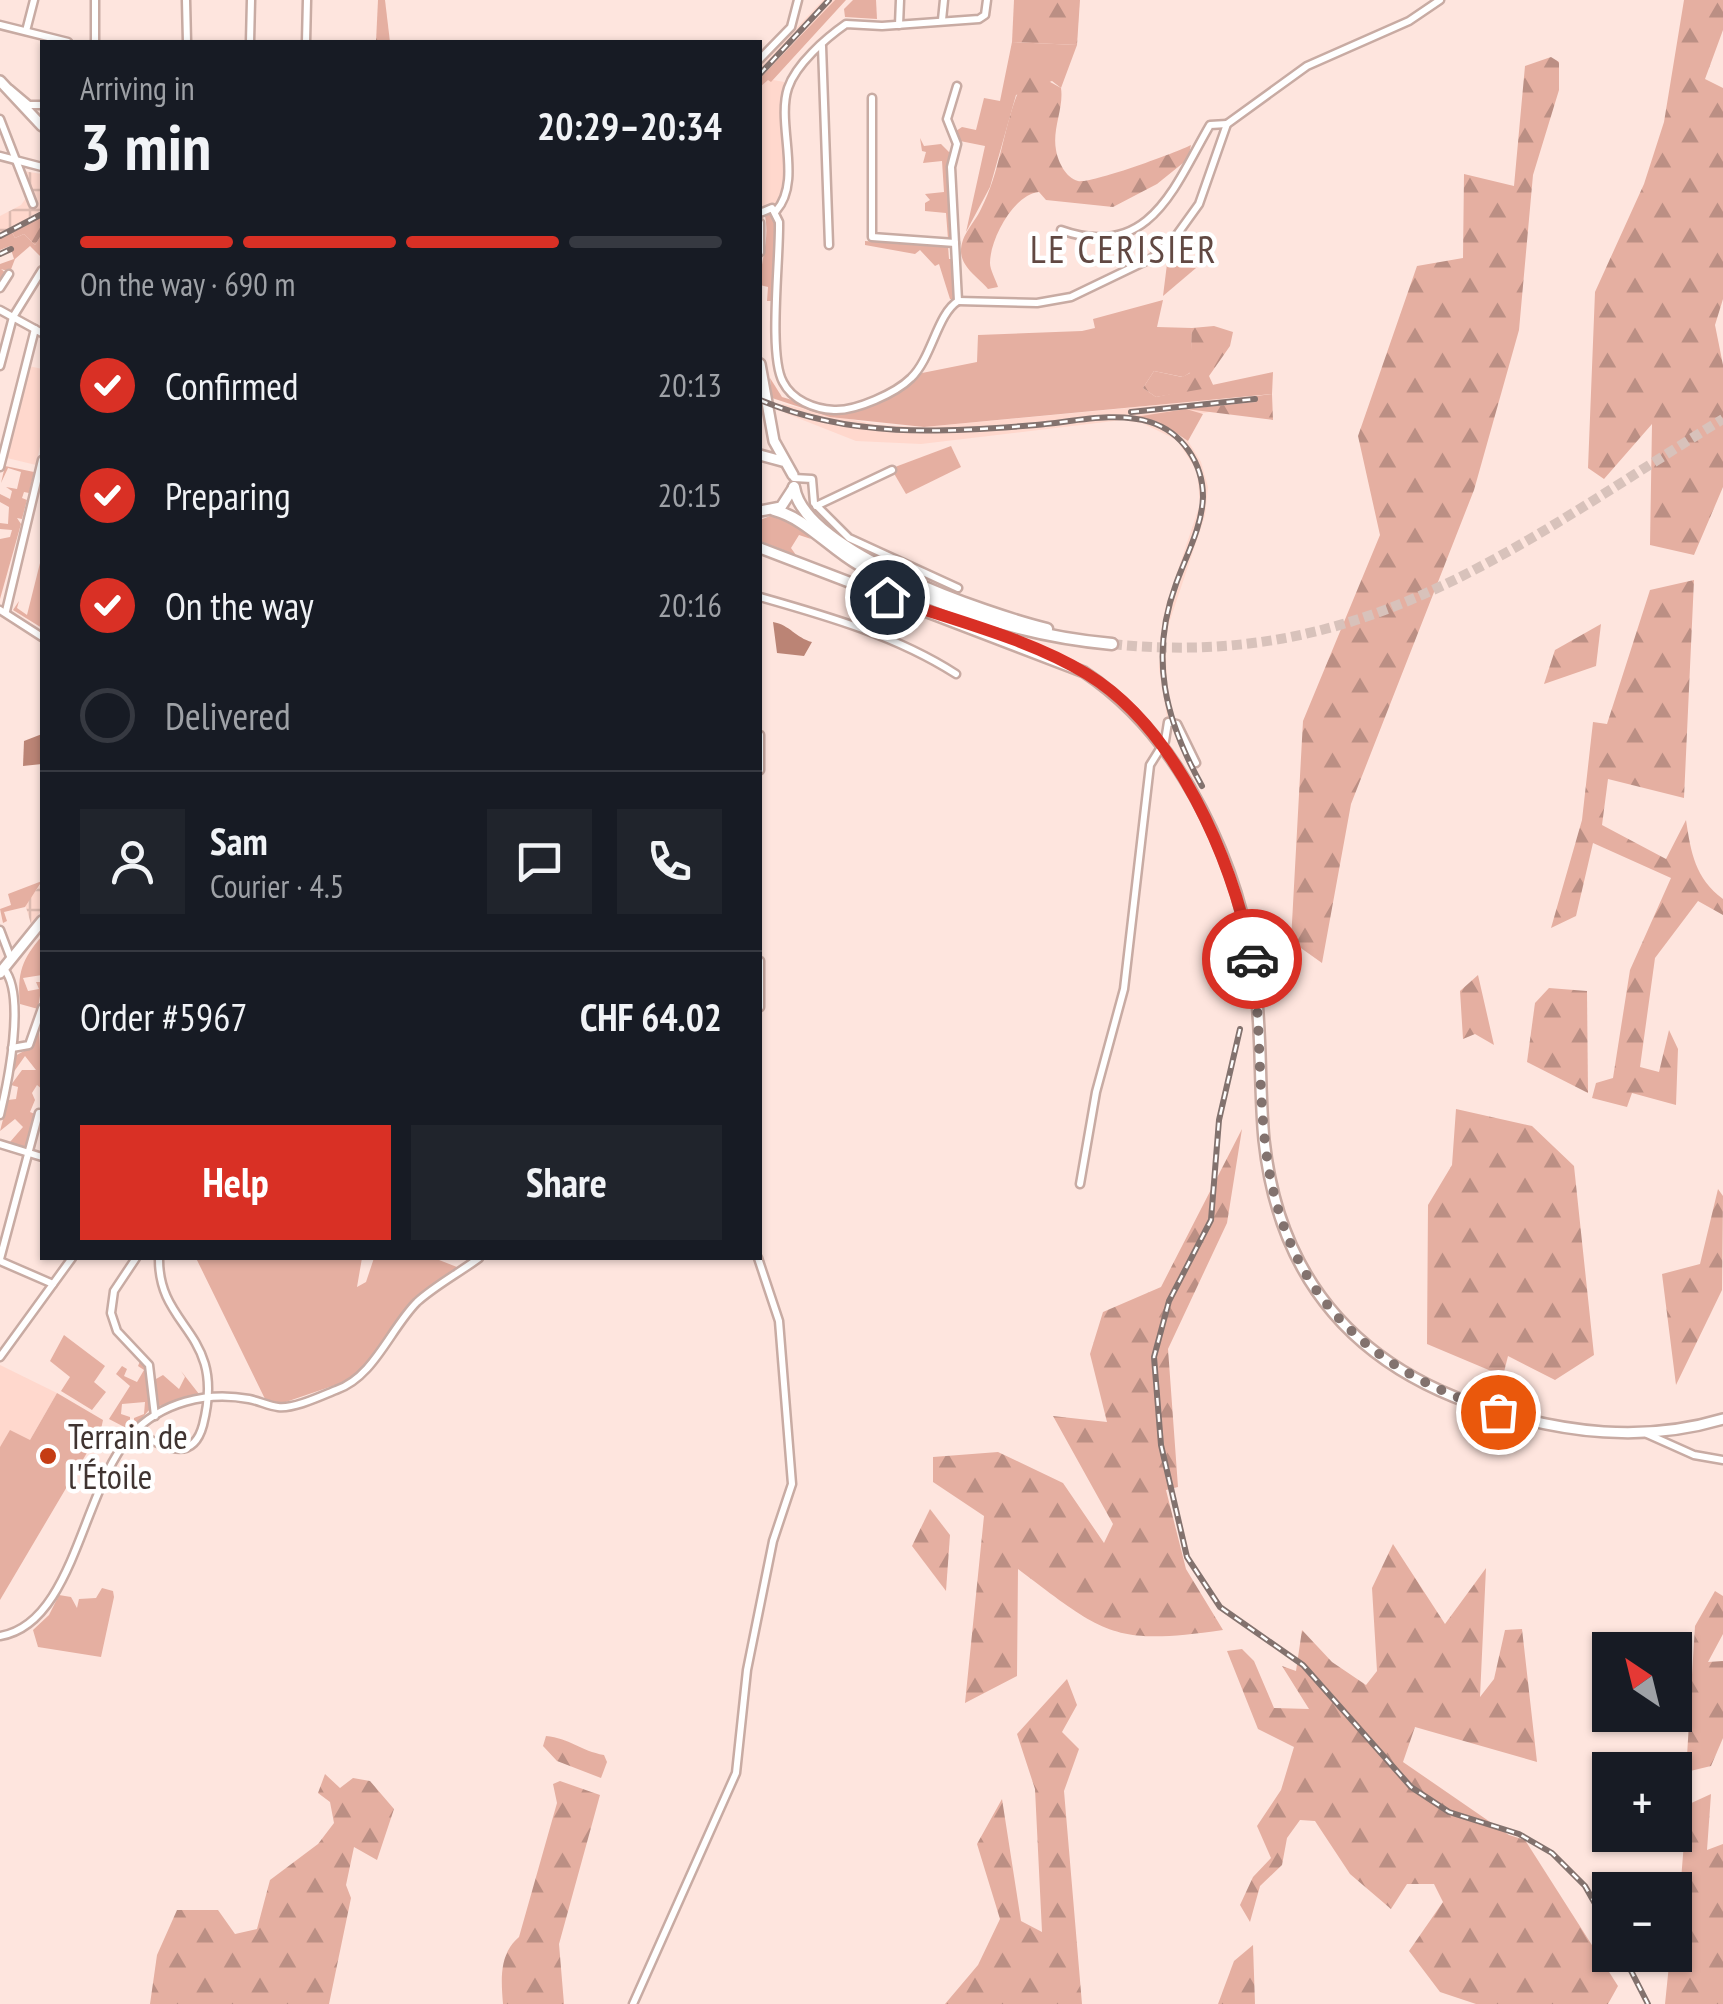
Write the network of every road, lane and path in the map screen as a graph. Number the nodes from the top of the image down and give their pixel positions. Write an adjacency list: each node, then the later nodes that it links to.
1 (34, 0): 14 (street)
2 (95, 0): 16 (street)
3 (186, 0): 17 (street)
4 (251, 0): 18 (street)
5 (307, 0): 19 (street)
6 (798, 0): 21 (street)
7 (900, 0): 13 (street)
8 (944, 0): 11 (street)
9 (986, 0): 11 (street)
10 (1440, 0): 28 (street)
11 (942, 20): 13 (street)
12 (0, 25): 14 (street)
13 (899, 25): 20 (street)
14 (26, 32): 15 (street)
15 (60, 40)
16 (96, 40)
17 (186, 40)
18 (250, 40)
19 (306, 40)
20 (822, 46): 33 (street); 37 (street)
21 (762, 57)
22 (2, 84): 25 (street); 27 (main road)
23 (957, 86): 36 (street)
24 (872, 98): 36 (street)
25 (40, 105)
26 (0, 118): 30 (street)
27 (40, 124)
28 (1228, 124): 35 (street); 41 (street)
29 (0, 156): 30 (street)
30 (16, 162): 31 (street); 32 (street)
31 (40, 167)
32 (34, 204)
33 (776, 211): 34 (street); 41 (street)
34 (762, 212)
35 (1061, 230)
36 (955, 243): 41 (street)
37 (829, 245)
38 (40, 273): 43 (street)
39 (9, 274): 40 (street)
40 (0, 288)
41 (958, 301)
42 (0, 310): 43 (street)
43 (13, 317): 44 (street); 45 (street)
44 (39, 331): 50 (street)
45 (0, 366)
46 (762, 376): 47 (main road)
47 (770, 426): 48 (main road); 53 (main road)
48 (762, 452)
49 (762, 455): 53 (main road)
50 (0, 463)
51 (892, 470): 54 (street)
52 (40, 474): 59 (street)
53 (794, 480): 54 (street); 55 (main road); 55 (highway)
54 (816, 506): 57 (street)
55 (765, 512)
56 (762, 550): 62 (main road)
57 (958, 588)
58 (762, 598): 61 (street)
59 (3, 610): 60 (street)
60 (40, 638)
61 (956, 674)
62 (1162, 748): 63 (street); 74 (street); 87 (main road)
63 (1196, 763)
64 (40, 926): 66 (main road)
65 (0, 930): 66 (street)
66 (5, 968): 68 (street)
67 (40, 1013): 68 (street)
68 (12, 1048): 70 (street)
69 (39, 1113): 72 (street)
70 (0, 1115)
71 (0, 1144): 72 (street)
72 (27, 1152): 73 (street); 75 (street)
73 (40, 1156)
74 (1080, 1184)
75 (0, 1260): 81 (street)
76 (71, 1260): 81 (street)
77 (135, 1260): 84 (street)
78 (159, 1260): 83 (street)
79 (475, 1260): 83 (street)
80 (759, 1260): 90 (street)
81 (53, 1284): 82 (street)
82 (0, 1357)
83 (209, 1395): 84 (street); 86 (street)
84 (155, 1416): 86 (street)
85 (1723, 1419): 87 (main road)
86 (134, 1432): 89 (street)
87 (1646, 1434): 88 (street)
88 (1723, 1460)
89 (0, 1636)
90 (633, 2004)

